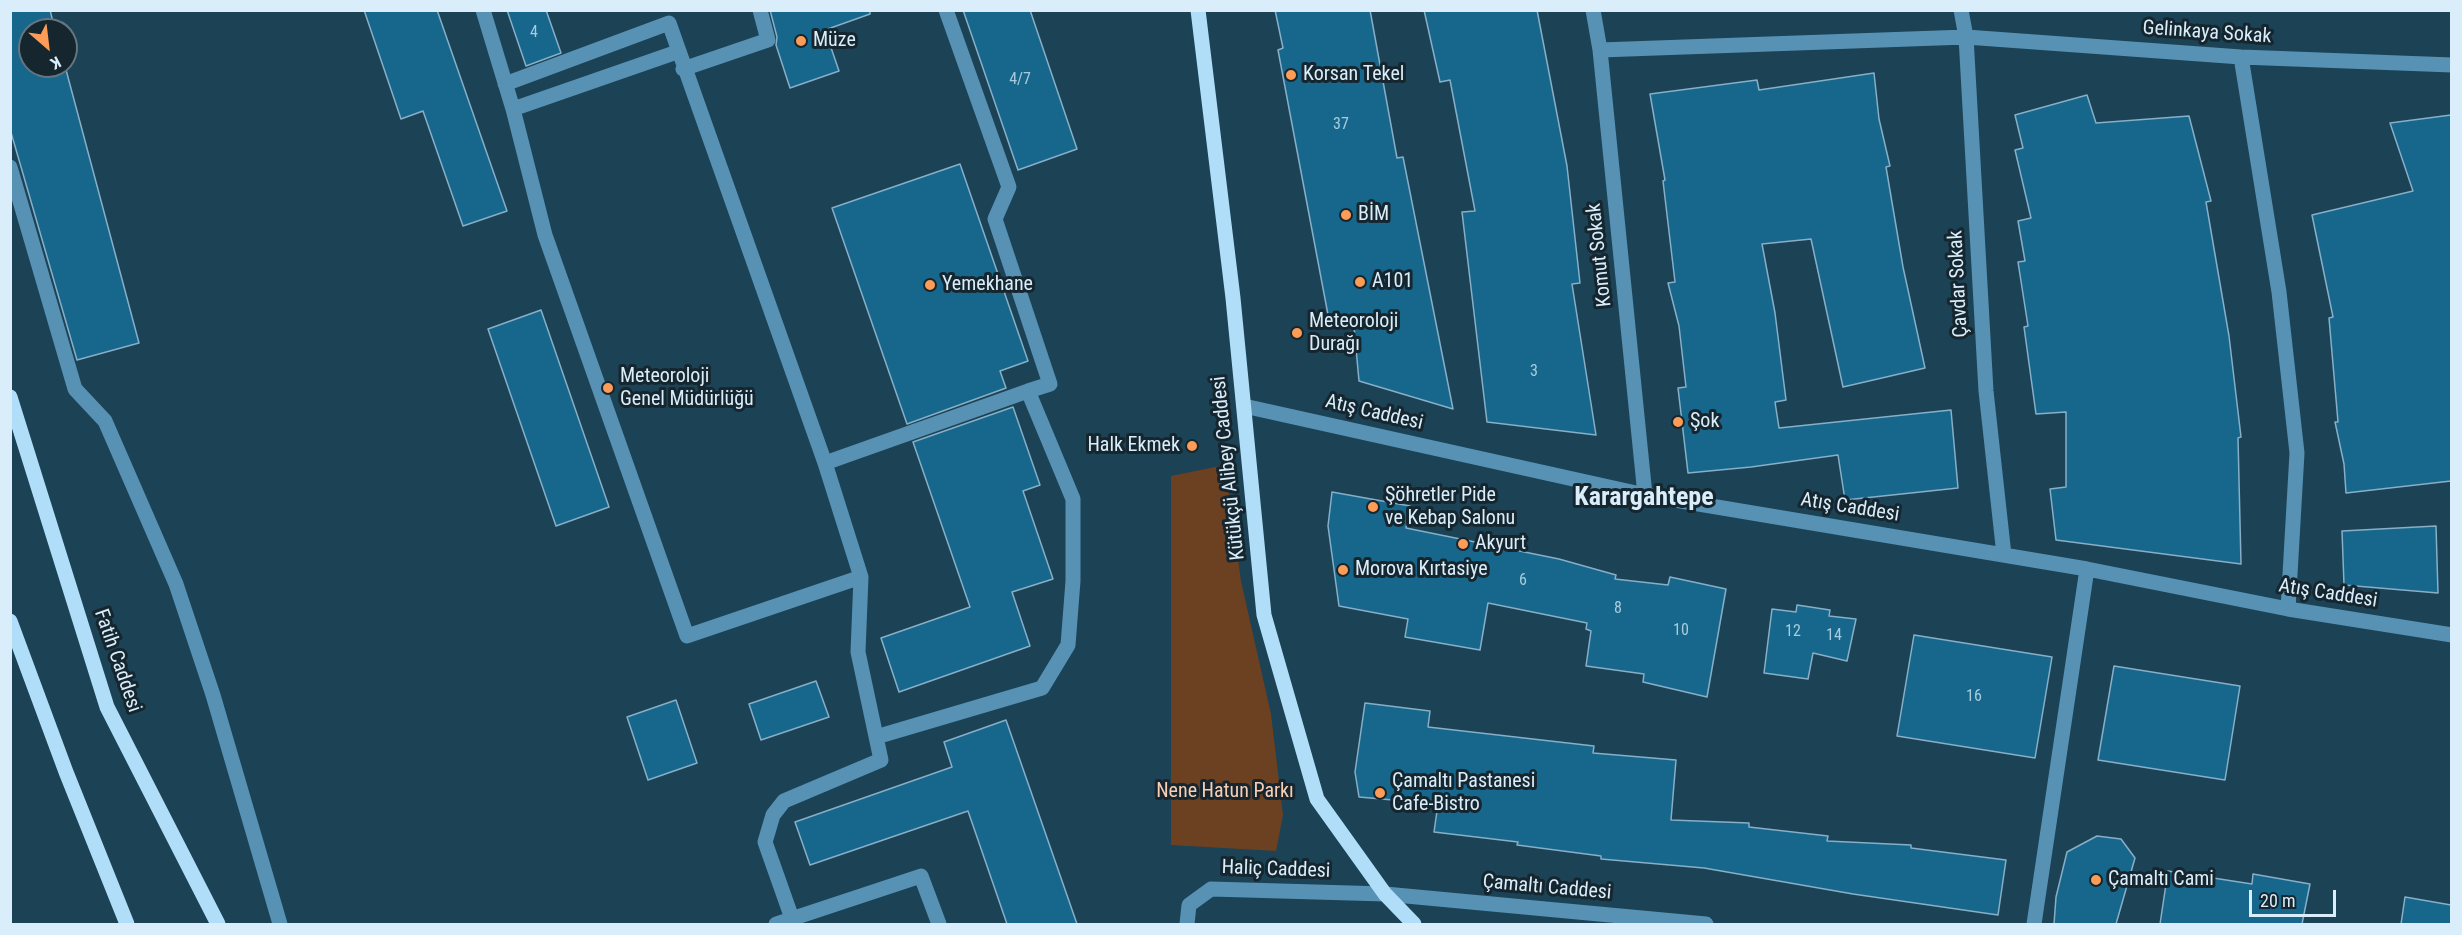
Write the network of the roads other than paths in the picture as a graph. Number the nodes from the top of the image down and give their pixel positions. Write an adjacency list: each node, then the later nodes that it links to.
1 (483, 10): 13 (street)
2 (760, 10): 12 (street)
3 (946, 10): 16 (street)
4 (1198, 10): 18 (main road, Kütükçü Alibey Caddesi)
5 (1593, 10): 8 (street, Komut Sokak)
6 (1961, 10): 7 (street, Çavdar Sokak)
7 (1966, 38): 8 (street, Gelinkaya Sokak); 10 (street, Gelinkaya Sokak); 21 (street, Çavdar Sokak)
8 (1600, 50): 20 (street, Komut Sokak)
9 (677, 52): 12 (street); 13 (street); 14 (street)
10 (2241, 57): 11 (street, Gelinkaya Sokak); 24 (street)
11 (2451, 66)
12 (683, 69): 19 (street)
13 (505, 84): 14 (street)
14 (513, 109): 23 (street)
15 (10, 167): 32 (street)
16 (1029, 391): 19 (street); 27 (street)
17 (10, 397): 31 (main road, Fatih Caddesi)
18 (1244, 406): 20 (street, Atış Caddesi); 28 (main road, Kütükçü Alibey Caddesi)
19 (825, 463): 23 (street)
20 (1645, 495): 21 (street, Atış Caddesi)
21 (2004, 555): 22 (street, Atış Caddesi)
22 (2087, 569): 24 (street, Atış Caddesi); 38 (street)
23 (861, 577): 27 (street)
24 (2288, 609): 26 (street, Atış Caddesi)
25 (10, 621): 30 (main road)
26 (2451, 635)
27 (876, 737): 29 (street)
28 (1385, 894): 35 (street, Haliç Caddesi); 36 (main road, Kütükçü Alibey Caddesi); 37 (street, Çamaltı Caddesi)
29 (793, 922): 33 (street); 34 (street)
30 (127, 924)
31 (218, 924)
32 (280, 924)
33 (776, 924)
34 (939, 924)
35 (1187, 924)
36 (1414, 924)
37 (1706, 924)
38 (2034, 924)

